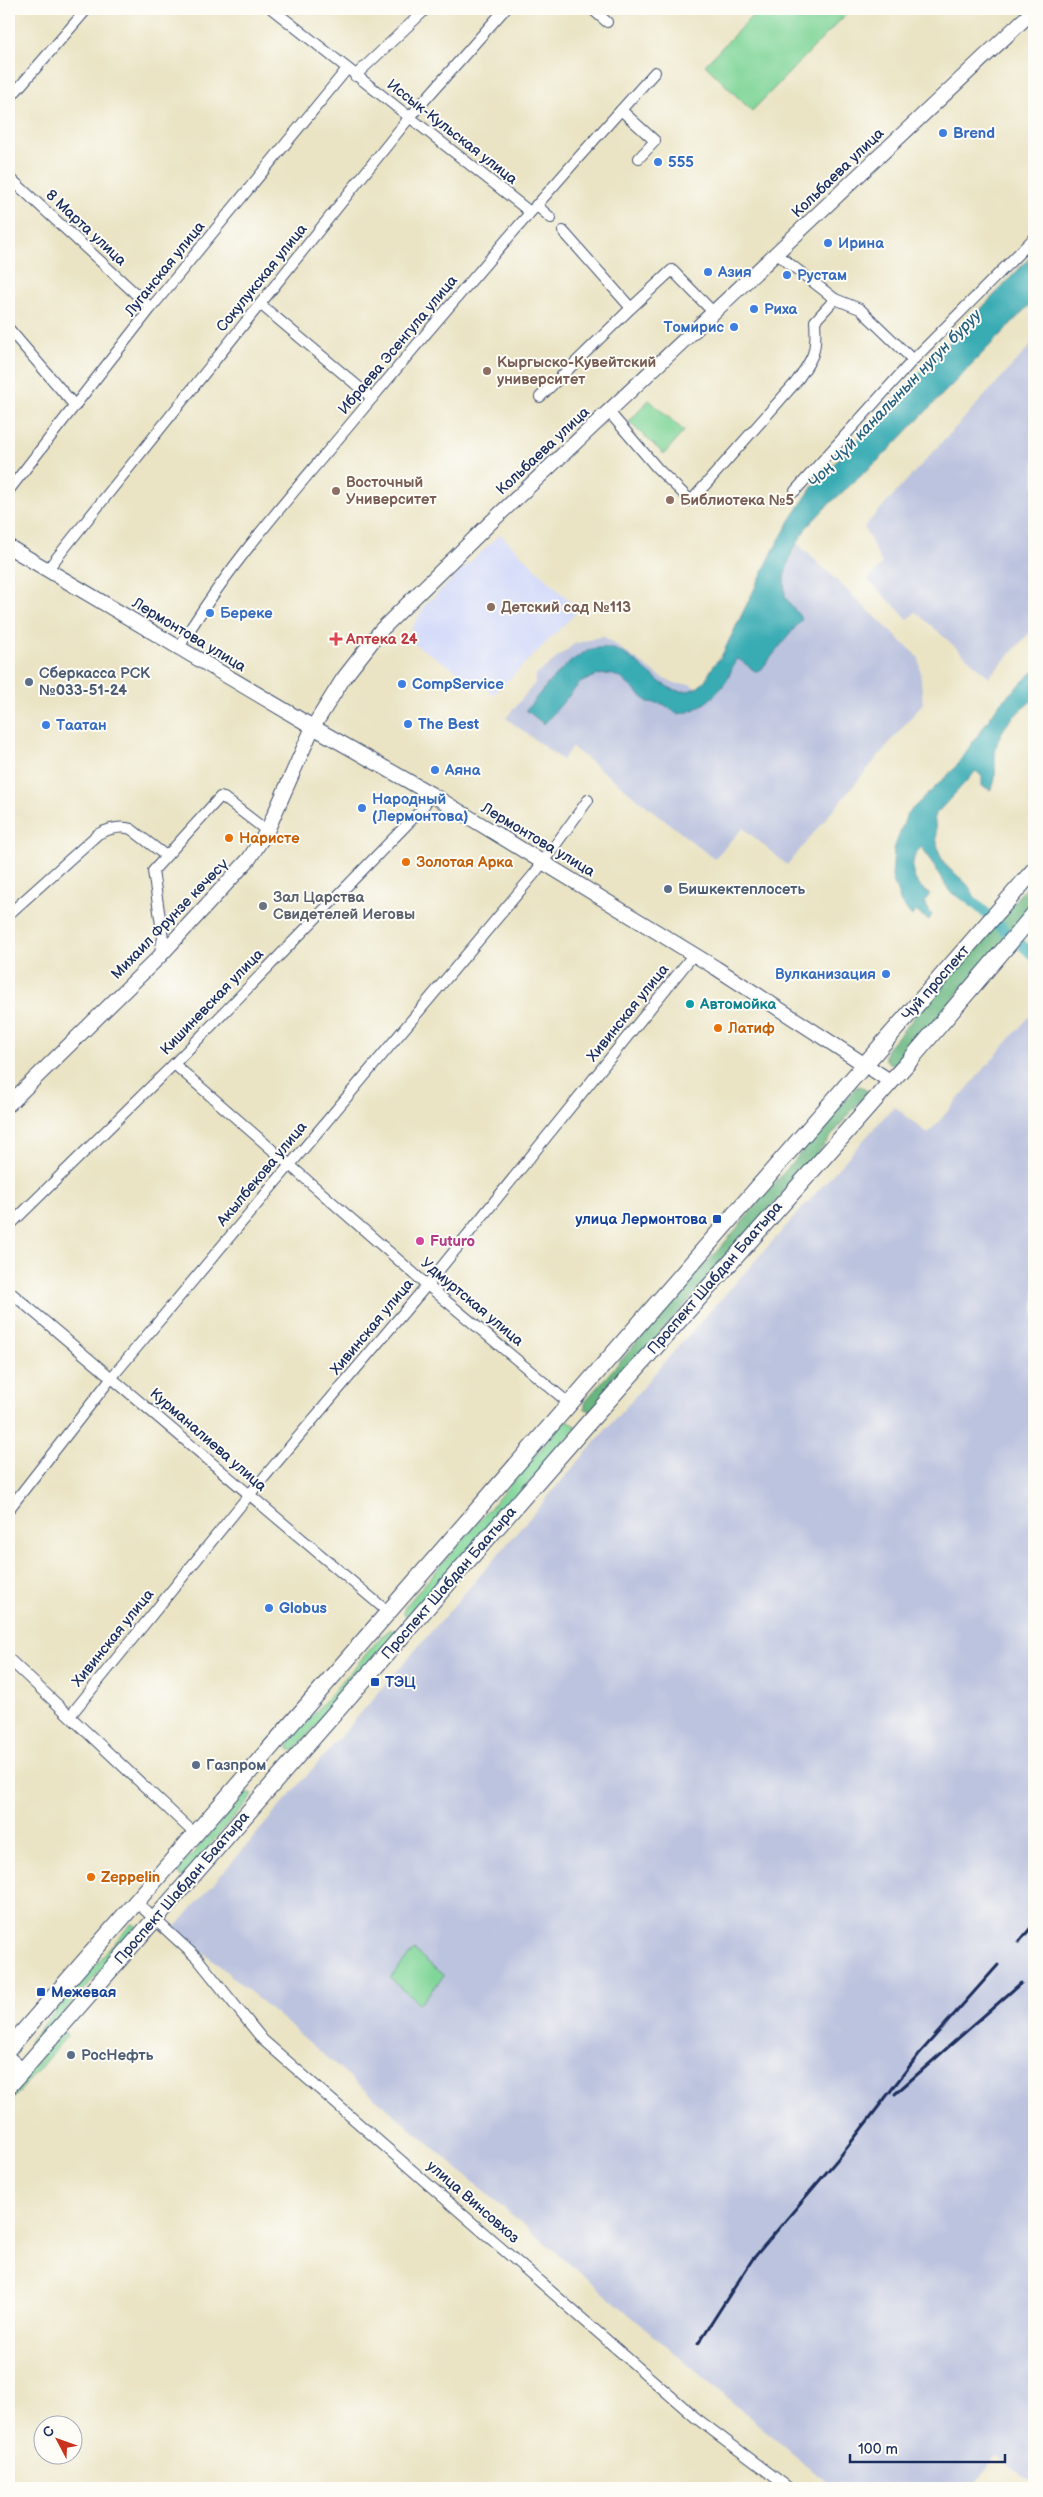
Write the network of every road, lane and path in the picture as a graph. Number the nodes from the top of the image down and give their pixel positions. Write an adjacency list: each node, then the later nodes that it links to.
1 (87, 9): 10 (street)
2 (272, 9): 9 (street, Иссык-Кульская улица)
3 (426, 9): 9 (street, Луганская улица)
4 (505, 9): 12 (street, Сокулукская улица)
5 (592, 9): 7 (street)
6 (1034, 10): 19 (main road, Кольбаева улица)
7 (607, 22)
8 (655, 72): 11 (street, Ибраева Эсенгула улица)
9 (351, 73): 12 (street, Иссык-Кульская улица); 22 (street, Луганская улица)
10 (9, 99)
11 (621, 110): 13 (street); 15 (street, Ибраева Эсенгула улица)
12 (408, 118): 15 (street, Иссык-Кульская улица); 21 (street, Сокулукская улица)
13 (639, 158)
14 (9, 177): 22 (street, 8 Марта улица)
15 (533, 209): 16 (street, Иссык-Кульская улица); 28 (street, Ибраева Эсенгула улица)
16 (551, 218)
17 (563, 231): 23 (street)
18 (1034, 238): 26 (street)
19 (777, 254): 20 (street); 24 (main road, Кольбаева улица)
20 (835, 299): 26 (street); 30 (street)
21 (260, 304): 28 (street); 34 (street, Сокулукская улица)
22 (151, 308): 29 (street, Луганская улица)
23 (631, 308): 24 (street); 27 (street)
24 (714, 314): 30 (main road, Кольбаева улица)
25 (9, 329): 29 (street)
26 (913, 360): 32 (street)
27 (540, 397)
28 (372, 398): 35 (street, Ибраева Эсенгула улица)
29 (75, 406): 31 (street, Луганская улица)
30 (608, 412): 36 (main road, Кольбаева улица)
31 (9, 490)
32 (794, 491)
33 (10, 549): 34 (main road, Лермонтова улица)
34 (47, 570): 35 (main road, Лермонтова улица)
35 (178, 649): 36 (main road, Лермонтова улица)
36 (313, 727): 37 (main road, Лермонтова улица); 39 (main road, Михаил Фрунзе көчөсү)
37 (431, 794): 41 (main road, Лермонтова улица); 47 (street, Кишиневская улица)
38 (588, 800): 41 (street, Акылбекова улица)
39 (268, 831): 40 (street); 46 (main road, Михаил Фрунзе көчөсү)
40 (166, 856): 43 (street); 46 (street)
41 (542, 862): 45 (main road, Лермонтова улица); 51 (street, Акылбекова улица)
42 (1034, 870): 48 (main road, Чуй проспект)
43 (9, 914)
44 (1031, 918): 49 (main road, Чуй проспект)
45 (694, 954): 48 (main road, Лермонтова улица); 53 (street, Хивинская улица)
46 (159, 957): 50 (main road, Михаил Фрунзе көчөсү)
47 (174, 1064): 51 (street, Удмуртская улица); 52 (street, Кишиневская улица)
48 (866, 1065): 49 (main road, Лермонтова улица); 56 (main road, Проспект Шабдан Баатыра)
49 (890, 1081): 57 (main road, Проспект Шабдан Баатыра)
50 (9, 1104)
51 (289, 1164): 53 (street, Удмуртская улица); 55 (street, Акылбекова улица)
52 (9, 1226)
53 (427, 1285): 56 (street, Удмуртская улица); 58 (street, Хивинская улица)
54 (9, 1291): 55 (street, Курманалиева улица)
55 (112, 1377): 58 (street, Курманалиева улица); 59 (street, Акылбекова улица)
56 (571, 1405): 57 (main road); 60 (main road, Проспект Шабдан Баатыра)
57 (589, 1422): 61 (main road, Проспект Шабдан Баатыра)
58 (249, 1495): 60 (street, Курманалиева улица); 63 (street, Хивинская улица)
59 (9, 1509)
60 (388, 1612): 61 (main road); 64 (main road, Проспект Шабдан Баатыра)
61 (409, 1629): 65 (main road, Проспект Шабдан Баатыра)
62 (9, 1659): 63 (street)
63 (70, 1716): 68 (street)
64 (274, 1743): 65 (main road); 66 (main road, Проспект Шабдан Баатыра)
65 (294, 1759): 67 (main road, Проспект Шабдан Баатыра)
66 (245, 1775): 67 (main road); 68 (main road, Проспект Шабдан Баатыра)
67 (265, 1793): 70 (main road, Проспект Шабдан Баатыра)
68 (194, 1834): 69 (main road, Проспект Шабдан Баатыра)
69 (134, 1901): 70 (street, улица Винсовхоз); 71 (main road, Проспект Шабдан Баатыра)
70 (154, 1919): 73 (main road, Проспект Шабдан Баатыра); 75 (street, улица Винсовхоз)
71 (9, 2048)
72 (9, 2060): 73 (main road)
73 (22, 2071): 74 (main road, Проспект Шабдан Баатыра)
74 (9, 2086)
75 (789, 2488)

